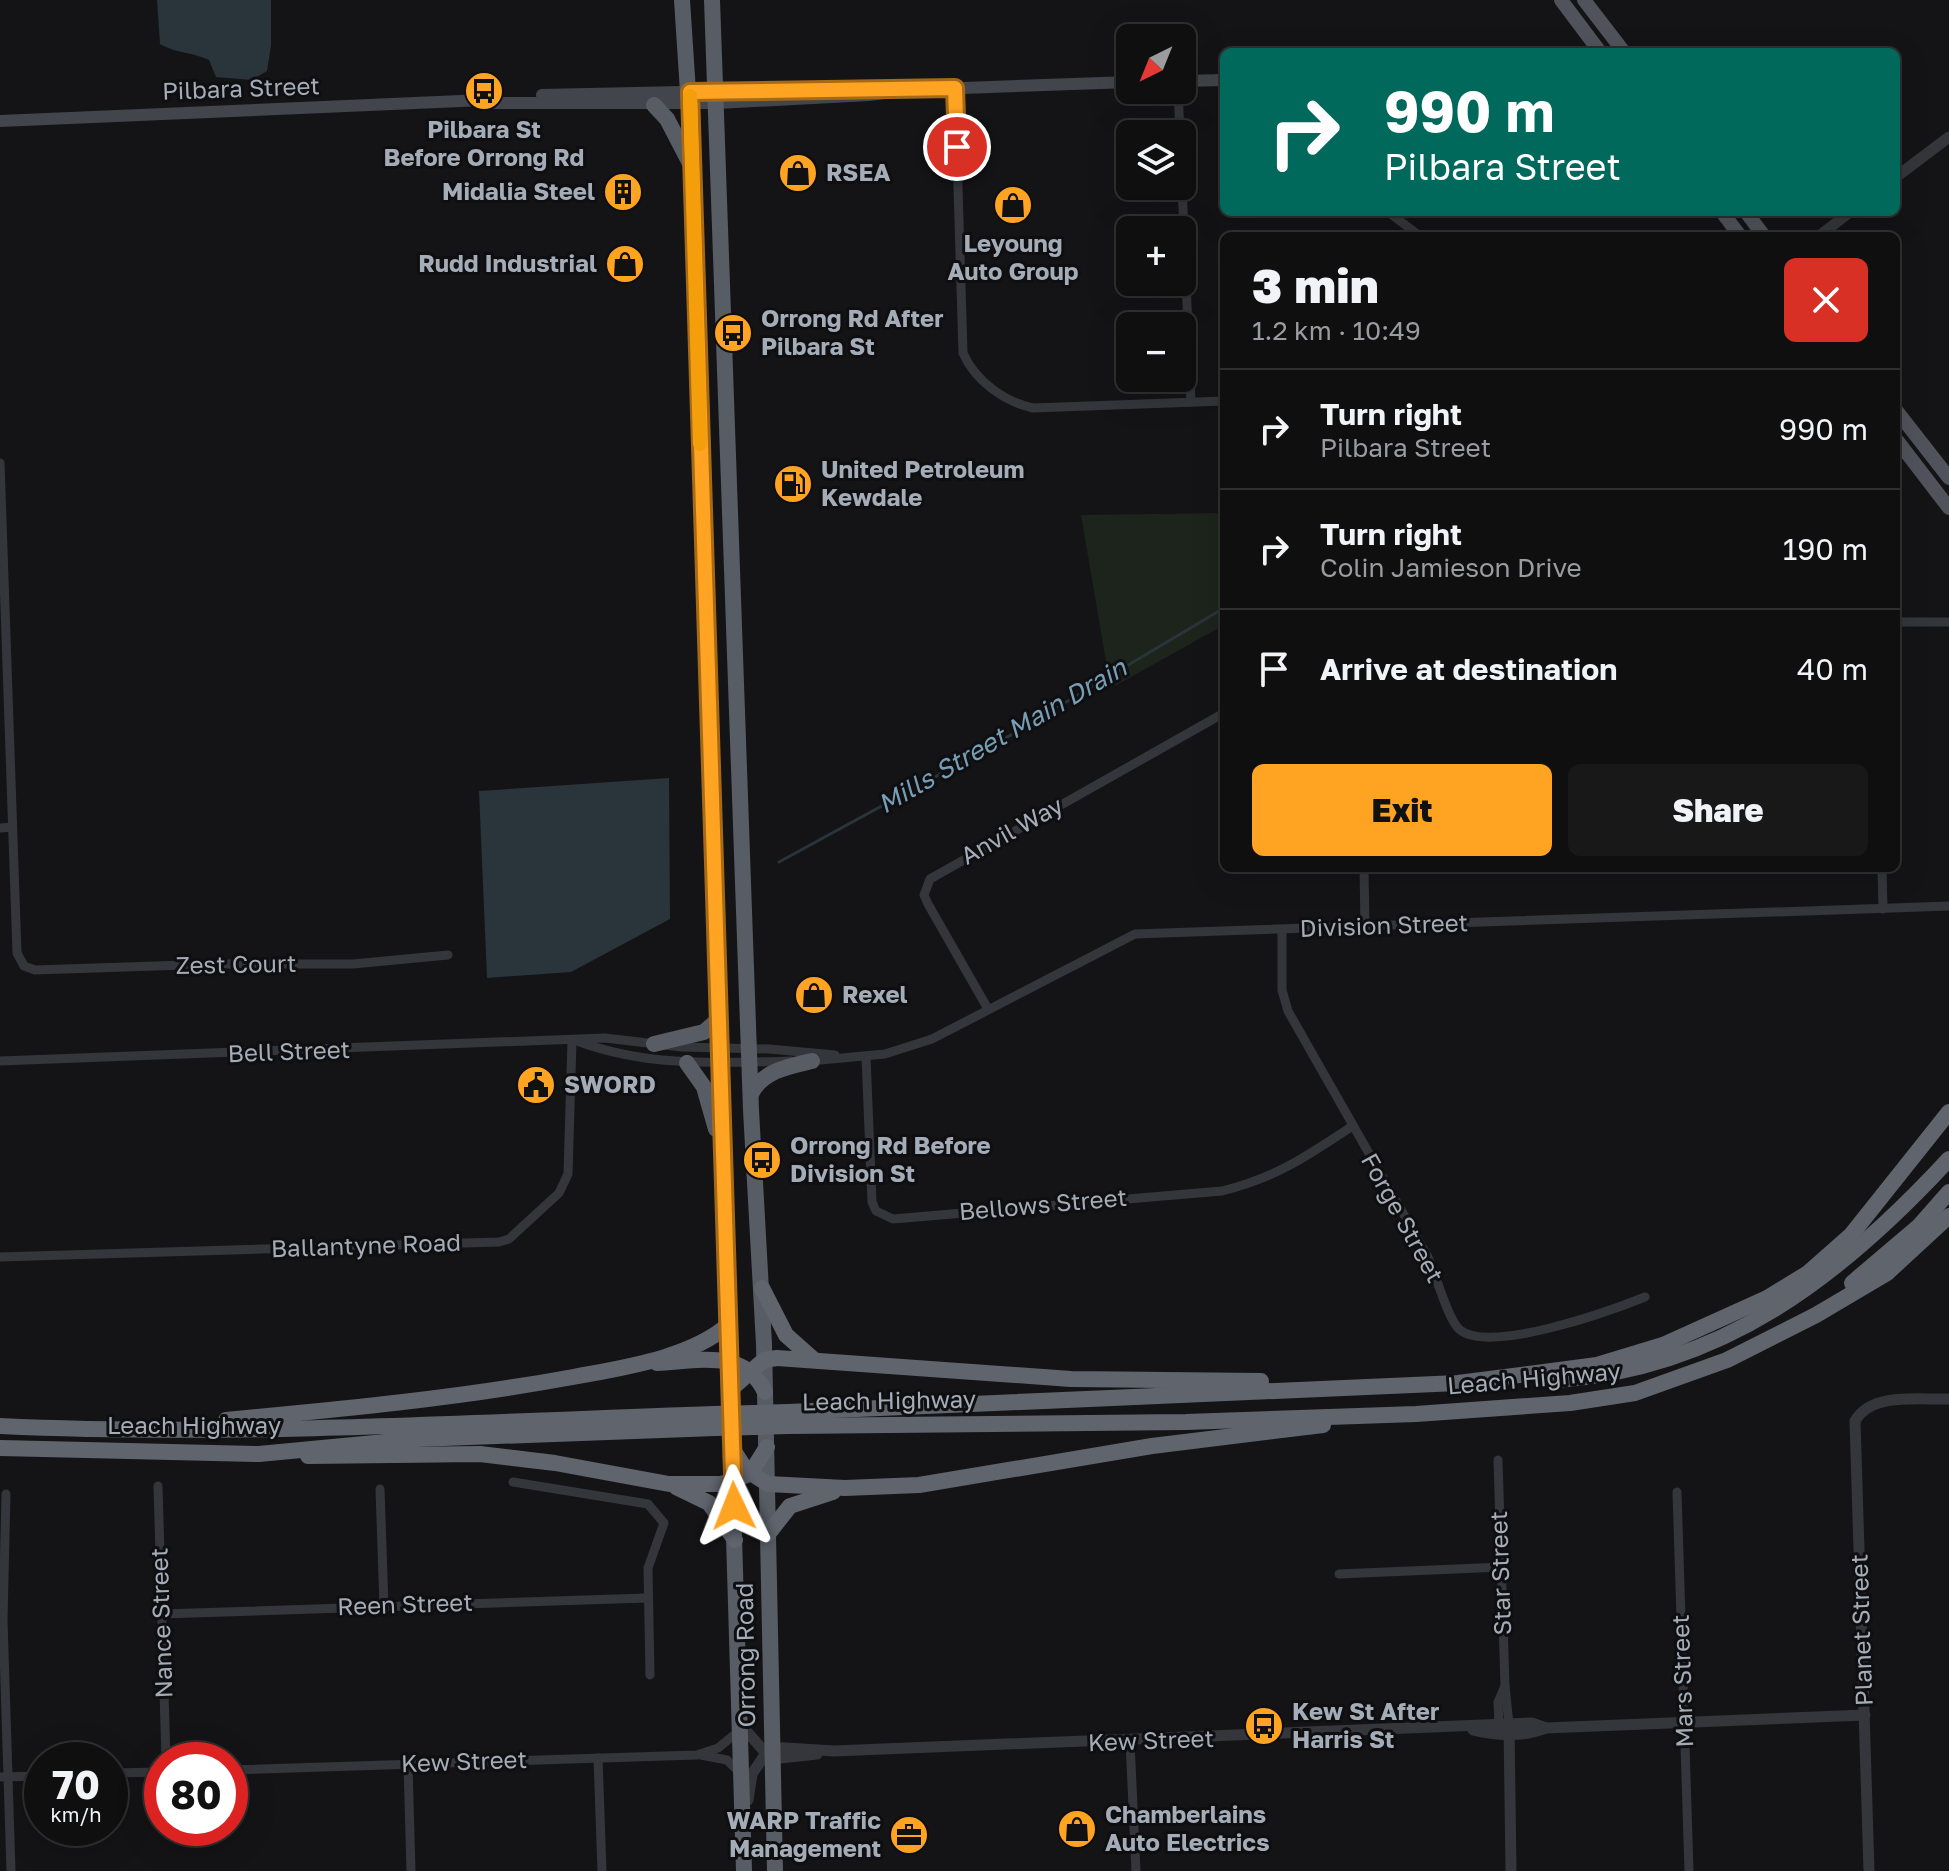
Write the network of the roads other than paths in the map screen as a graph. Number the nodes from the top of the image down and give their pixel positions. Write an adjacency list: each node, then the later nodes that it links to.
1 (682, 0): 14 (highway, Orrong Road)
2 (712, 0): 13 (highway)
3 (1561, 0): 6 (main road)
4 (1584, 0): 5 (main road)
5 (1611, 36): 7 (main road); 8 (main road)
6 (1594, 48)
7 (1599, 48)
8 (1621, 48)
9 (1220, 80): 10 (main road)
10 (1196, 81)
11 (1116, 82): 12 (main road, Pilbara Street)
12 (955, 88): 13 (main road, Pilbara Street); 27 (street)
13 (717, 97): 14 (main road, Pilbara Street); 50 (highway)
14 (690, 98): 15 (main road, Pilbara Street); 16 (main road, Pilbara Street); 19 (highway, Orrong Road)
15 (484, 100): 16 (main road, Pilbara Street); 17 (main road, Pilbara Street)
16 (654, 105): 19 (highway)
17 (0, 121)
18 (1949, 137): 20 (street)
19 (693, 168): 47 (highway, Orrong Road)
20 (1900, 174)
21 (1183, 200): 27 (street)
22 (1393, 216): 24 (street)
23 (1845, 216): 25 (street)
24 (1415, 232)
25 (1824, 232)
26 (1220, 401): 27 (street)
27 (1191, 402)
28 (1900, 415): 31 (main road)
29 (1900, 444): 32 (main road)
30 (0, 463): 35 (street)
31 (1949, 478)
32 (1949, 508)
33 (1900, 622): 34 (street)
34 (1949, 622)
35 (4, 686): 37 (street)
36 (1220, 715): 46 (street, Anvil Way)
37 (12, 827): 38 (street); 45 (street, Zest Court)
38 (0, 828)
39 (1364, 872): 43 (street)
40 (1882, 872): 42 (street)
41 (1949, 906): 42 (street, Division Street)
42 (1883, 909): 43 (street, Division Street)
43 (1365, 927): 44 (street, Division Street)
44 (1282, 930): 46 (street, Division Street); 59 (street, Forge Street)
45 (448, 955)
46 (988, 1009): 53 (street, Division Street)
47 (719, 1019): 49 (highway); 51 (highway, Orrong Road)
48 (574, 1041): 49 (street, Bell Street); 54 (street, Bell Street); 56 (street, Bell Street); 64 (street, Ballantyne Road)
49 (654, 1044): 51 (street, Bell Street)
50 (750, 1055): 51 (street); 52 (street, Division Street); 55 (street, Division Street); 57 (highway)
51 (721, 1057): 56 (street, Bell Street); 61 (highway, Orrong Road)
52 (847, 1057): 53 (street, Division Street); 55 (street, Division Street)
53 (866, 1057): 59 (street, Bellows Street)
54 (0, 1061)
55 (812, 1061): 57 (highway)
56 (687, 1063): 61 (highway)
57 (751, 1094): 65 (highway)
58 (1949, 1112): 73 (highway)
59 (1351, 1127): 66 (street, Forge Street)
60 (1949, 1159): 73 (highway)
61 (725, 1173): 67 (highway, Orrong Road)
62 (1949, 1192): 68 (highway)
63 (1949, 1216): 68 (highway)
64 (0, 1257)
65 (762, 1288): 69 (highway); 72 (highway)
66 (1645, 1297)
67 (729, 1324): 70 (highway, Orrong Road); 71 (highway)
68 (1768, 1340): 77 (highway, Leach Highway)
69 (813, 1359): 72 (highway); 74 (highway)
70 (729, 1360): 71 (highway); 72 (highway); 75 (highway, Orrong Road)
71 (634, 1365): 81 (highway)
72 (757, 1365): 75 (highway); 82 (highway, Orrong Road)
73 (1484, 1381): 74 (highway, Leach Highway)
74 (1374, 1384): 78 (highway, Leach Highway)
75 (731, 1389): 84 (highway, Orrong Road)
76 (1949, 1399): 105 (street, Planet Street)
77 (1416, 1414): 78 (highway, Leach Highway); 93 (highway)
78 (788, 1419): 79 (highway, Leach Highway, bridge)
79 (714, 1421): 81 (highway, Leach Highway); 85 (highway, Leach Highway)
80 (0, 1426): 81 (highway, Leach Highway)
81 (113, 1430)
82 (767, 1447): 87 (highway); 91 (highway, Orrong Road)
83 (0, 1448): 85 (highway, Leach Highway)
84 (732, 1448): 87 (highway); 89 (highway, Orrong Road)
85 (259, 1454): 90 (highway)
86 (1498, 1460): 99 (street, Star Street)
87 (750, 1474): 89 (highway); 91 (highway)
88 (513, 1482): 101 (street)
89 (733, 1482): 90 (highway); 98 (highway, Orrong Road)
90 (669, 1484): 98 (highway)
91 (768, 1484): 93 (highway); 97 (highway, Orrong Road)
92 (158, 1486): 103 (street, Nance Street)
93 (845, 1488): 97 (highway)
94 (380, 1489): 102 (street)
95 (1677, 1492): 106 (street, Mars Street)
96 (6, 1494): 117 (street)
97 (768, 1534): 111 (highway, Orrong Road)
98 (735, 1540): 107 (highway, Orrong Road)
99 (1502, 1567): 100 (street); 108 (street, Star Street)
100 (1339, 1574)
101 (647, 1598): 102 (street, Reen Street); 104 (street)
102 (384, 1606): 103 (street, Reen Street)
103 (162, 1614): 109 (street, Nance Street)
104 (650, 1675)
105 (1865, 1715): 106 (street, Kew Street); 127 (street, Planet Street)
106 (1684, 1720): 108 (street, Kew Street); 126 (street, Mars Street)
107 (742, 1726): 111 (street); 112 (street, Kew Street); 118 (highway, Orrong Road)
108 (1505, 1730): 110 (street, Kew Street); 125 (street, Star Street)
109 (166, 1742)
110 (1130, 1742): 111 (street, Kew Street); 124 (street)
111 (769, 1753): 119 (street); 123 (highway, Orrong Road)
112 (697, 1755): 113 (street, Kew Street); 118 (street, Kew Street)
113 (598, 1758): 114 (street, Kew Street); 122 (street)
114 (408, 1764): 115 (street, Kew Street); 121 (street)
115 (248, 1769)
116 (24, 1776): 117 (street)
117 (4, 1777): 120 (street)
118 (743, 1777): 119 (highway, Orrong Road)
119 (744, 1870)
120 (11, 1871)
121 (411, 1871)
122 (602, 1871)
123 (775, 1871)
124 (1136, 1871)
125 (1511, 1871)
126 (1689, 1871)
127 (1869, 1871)

